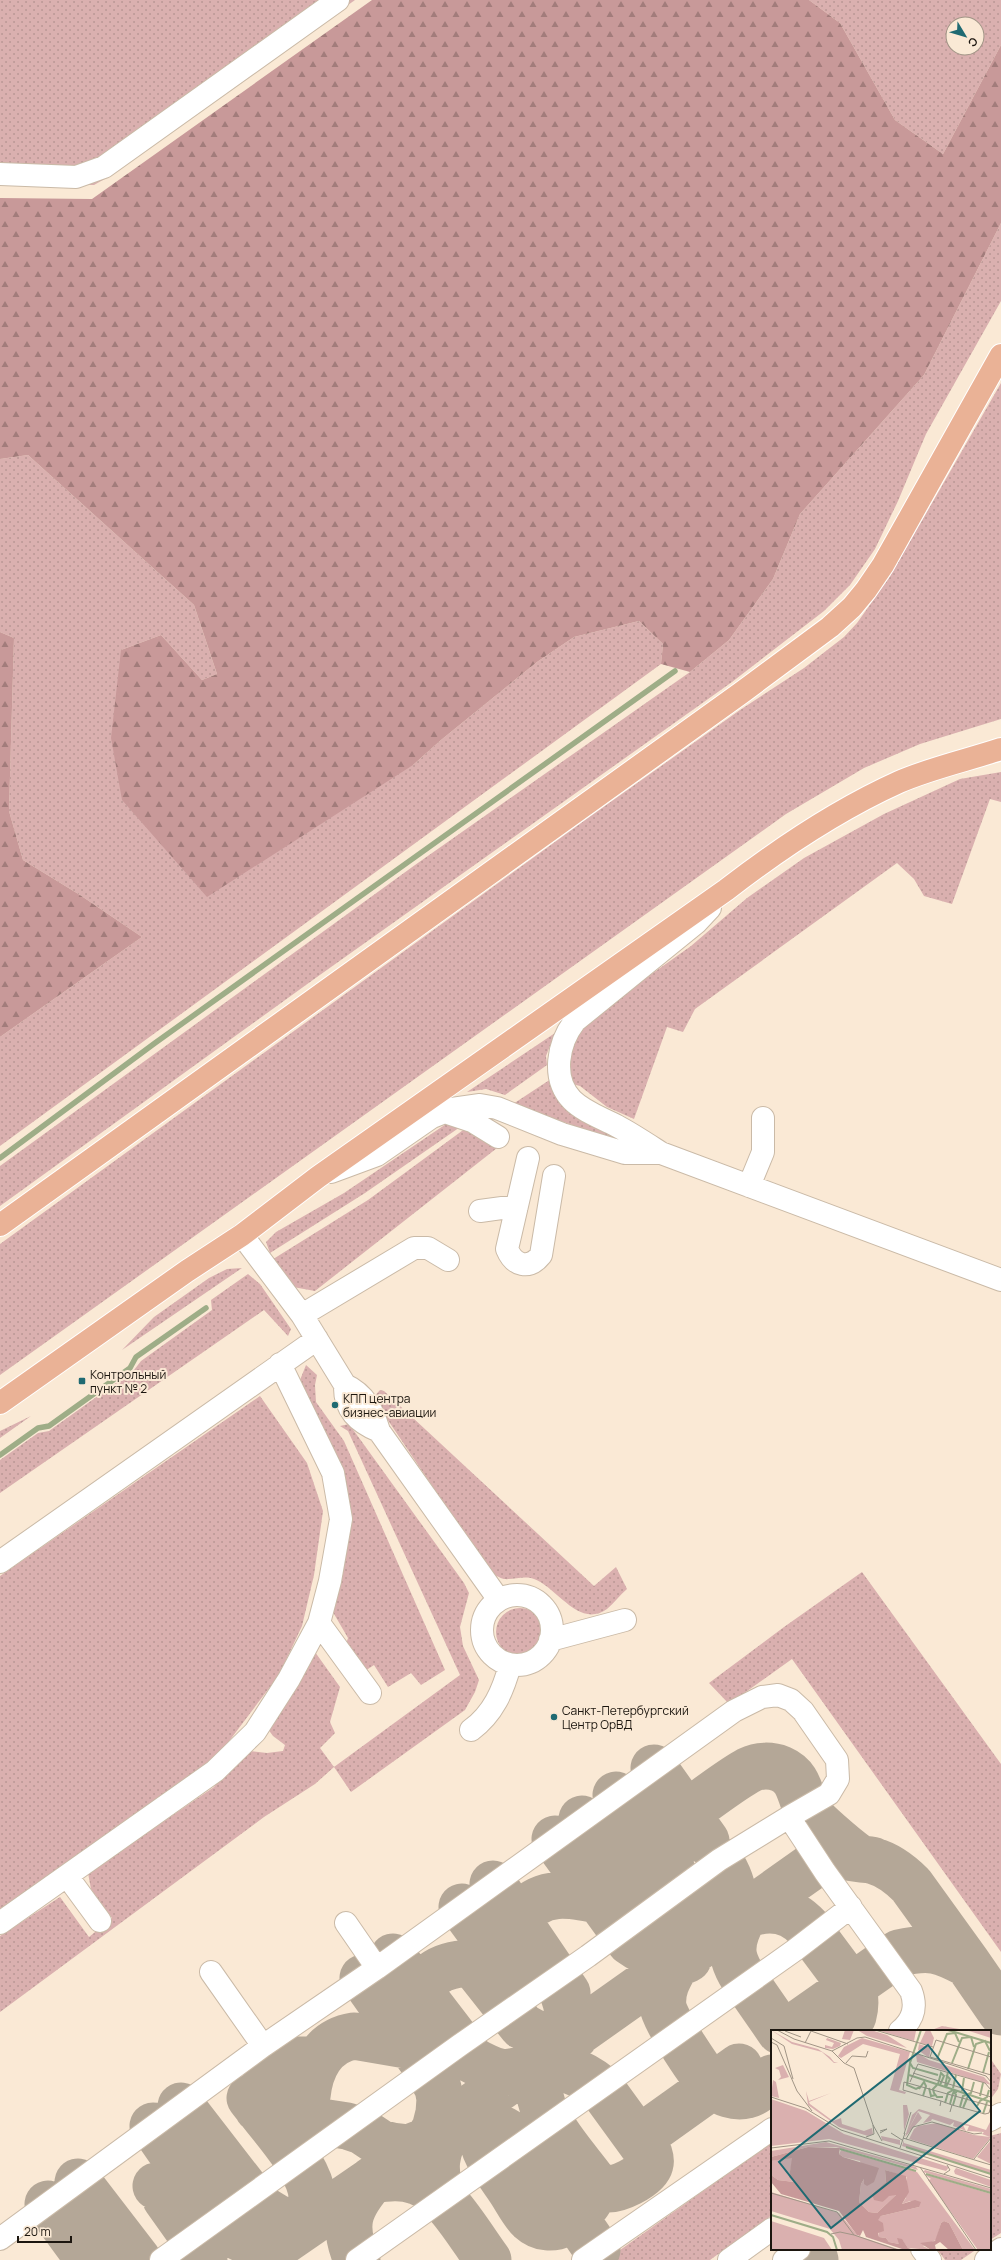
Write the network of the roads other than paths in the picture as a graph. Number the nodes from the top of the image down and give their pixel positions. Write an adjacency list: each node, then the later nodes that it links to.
1 (338, 0): 2 (street)
2 (0, 174)
3 (1001, 355): 16 (main road)
4 (1001, 749): 5 (main road)
5 (726, 890): 9 (street); 12 (main road)
6 (445, 1112): 8 (street); 9 (street); 12 (street)
7 (763, 1118): 13 (street)
8 (498, 1137)
9 (625, 1152): 13 (street)
10 (528, 1158): 14 (street)
11 (554, 1176): 14 (street)
12 (318, 1177): 17 (main road)
13 (749, 1186): 19 (street)
14 (517, 1206): 15 (street)
15 (480, 1211)
16 (0, 1225)
17 (242, 1235): 20 (street); 23 (main road)
18 (448, 1260): 20 (street)
19 (1001, 1280)
20 (302, 1315): 21 (street)
21 (316, 1340): 22 (street); 25 (street)
22 (280, 1364): 24 (street); 27 (street)
23 (0, 1403)
24 (0, 1562)
25 (499, 1600): 28 (street); 29 (street)
26 (625, 1620): 28 (street)
27 (318, 1623): 30 (street); 33 (street)
28 (550, 1640): 29 (street)
29 (510, 1664): 31 (street)
30 (370, 1693)
31 (471, 1730)
32 (789, 1817): 34 (street); 38 (street); 50 (street)
33 (67, 1876): 35 (street); 36 (street)
34 (851, 1907): 40 (street); 51 (street)
35 (100, 1921)
36 (0, 1923)
37 (346, 1923): 38 (street)
38 (377, 1968): 41 (street)
39 (211, 1972): 41 (street)
40 (901, 2030)
41 (262, 2046): 46 (street)
42 (1001, 2114): 43 (street)
43 (991, 2119)
44 (771, 2130): 52 (street)
45 (771, 2230): 53 (street)
46 (0, 2239)
47 (1001, 2249): 56 (street)
48 (798, 2250): 54 (street)
49 (923, 2250): 55 (street)
50 (161, 2260)
51 (357, 2260)
52 (583, 2260)
53 (729, 2260)
54 (784, 2260)
55 (930, 2260)
56 (986, 2260)

